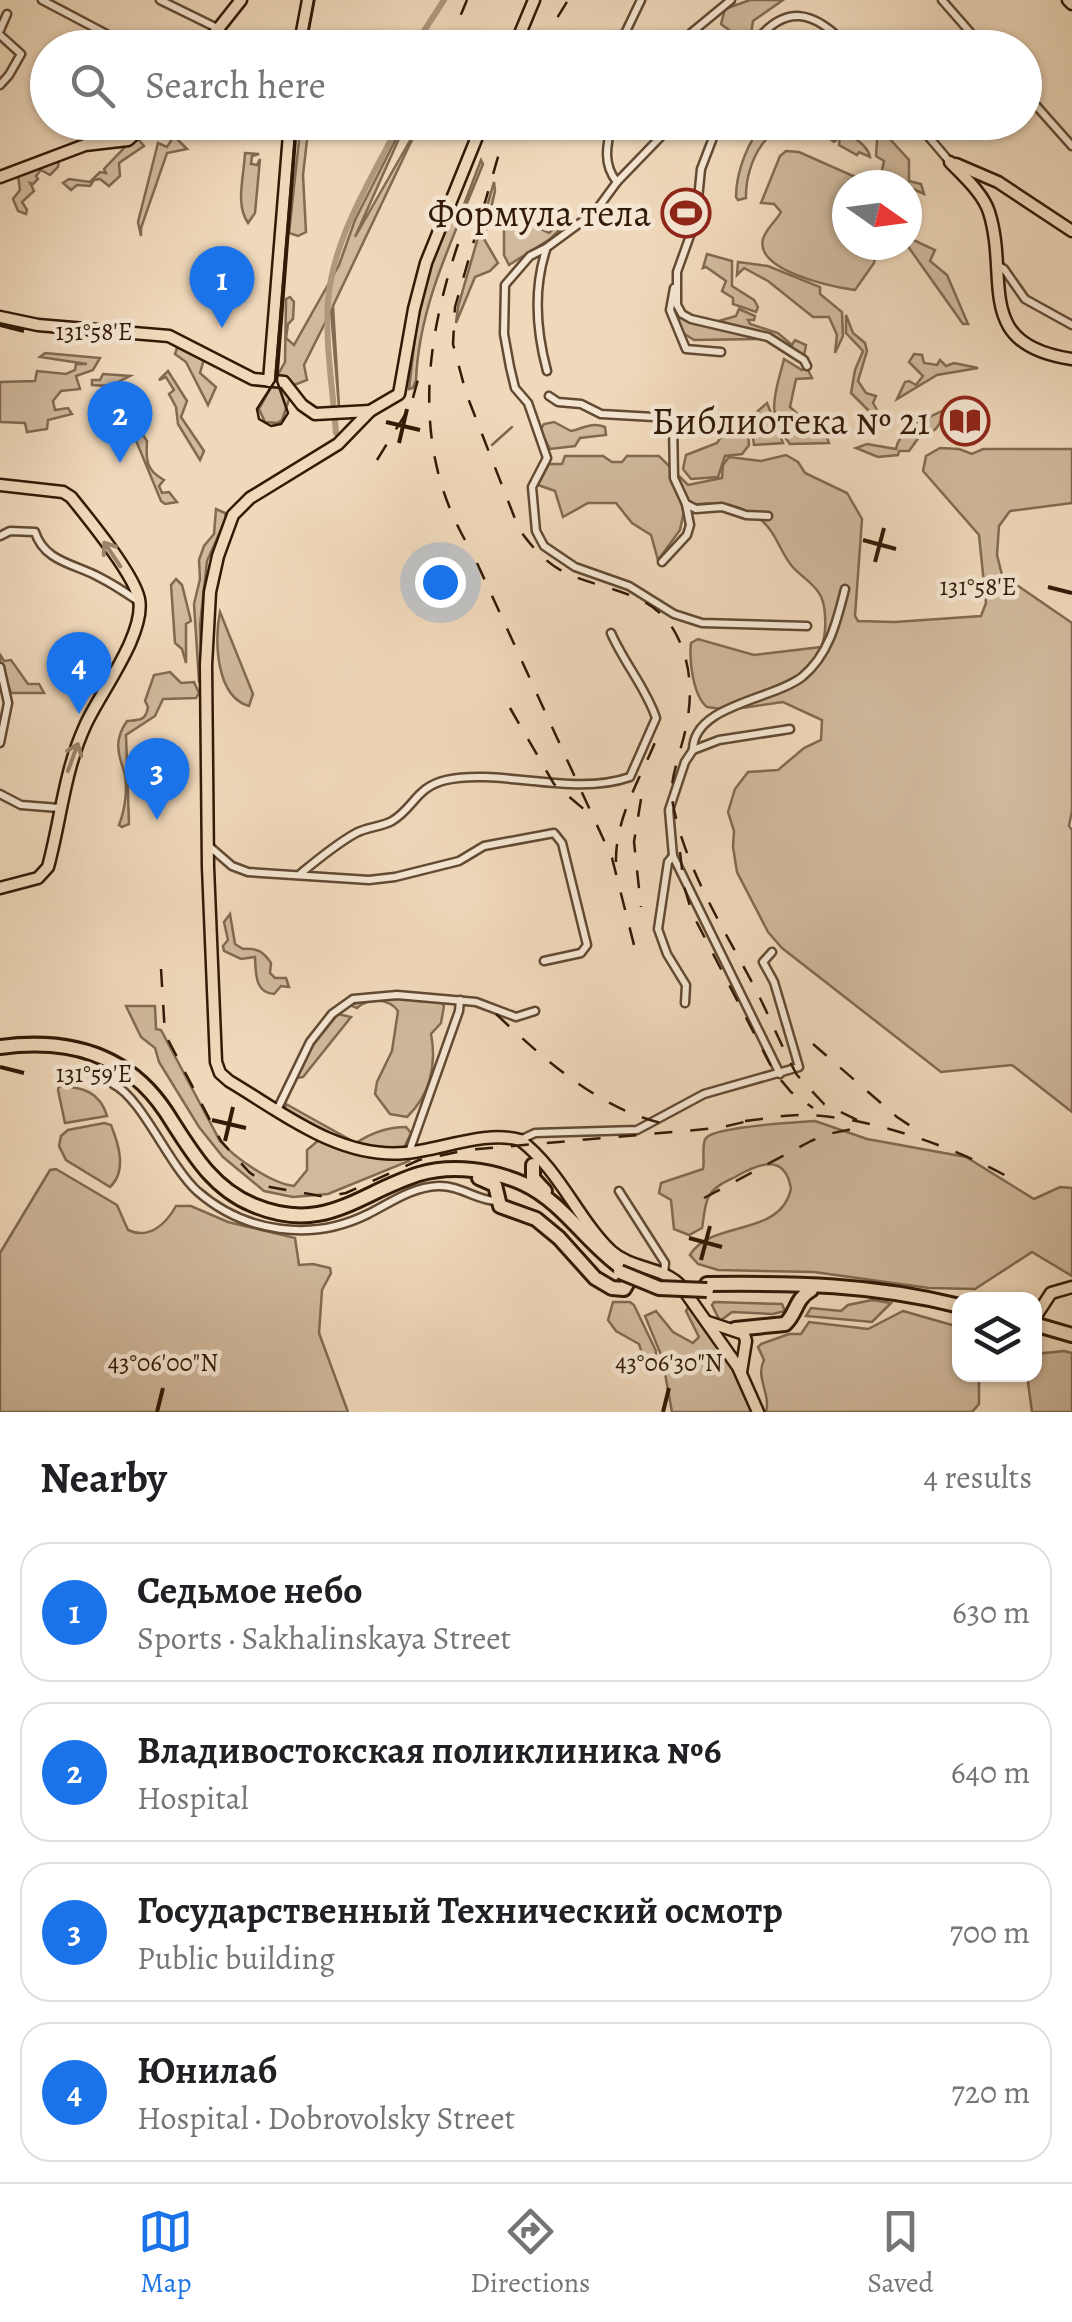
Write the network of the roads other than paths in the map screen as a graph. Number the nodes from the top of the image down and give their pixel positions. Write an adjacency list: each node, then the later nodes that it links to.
1 (42, 0): 11 (street)
2 (160, 0): 10 (street)
3 (241, 0): 10 (main road)
4 (308, 0): 12 (main road)
5 (534, 0): 13 (main road)
6 (641, 0): 14 (street)
7 (730, 0): 15 (street)
8 (942, 0): 18 (street)
9 (7, 14): 19 (street)
10 (218, 29)
11 (98, 30)
12 (302, 30)
13 (522, 30)
14 (627, 30)
15 (695, 30)
16 (767, 30): 17 (street)
17 (831, 30)
18 (968, 30)
19 (0, 32): 20 (street)
20 (0, 85)
21 (1042, 112): 29 (street)
22 (128, 140): 31 (main road)
23 (289, 140): 43 (main road)
24 (476, 140): 45 (main road)
25 (610, 140): 32 (street)
26 (658, 140): 32 (street)
27 (712, 140): 36 (street)
28 (931, 140): 30 (street)
29 (1072, 146)
30 (950, 162): 33 (main road); 35 (main road)
31 (0, 177)
32 (617, 182): 34 (street)
33 (1072, 231)
34 (546, 248): 42 (street); 55 (street)
35 (994, 264): 38 (street); 40 (main road)
36 (675, 288): 39 (street); 41 (street)
37 (0, 317): 43 (main road)
38 (1072, 324)
39 (721, 352)
40 (1072, 359)
41 (808, 366)
42 (547, 371)
43 (269, 381): 46 (main road)
44 (549, 396): 49 (street)
45 (370, 411): 46 (main road); 47 (main road)
46 (344, 414): 47 (main road)
47 (348, 437): 63 (main road)
48 (0, 485): 54 (main road, one-way to 48)
49 (686, 504): 50 (street); 52 (street)
50 (768, 516)
51 (0, 536): 54 (street)
52 (662, 562)
53 (845, 589): 60 (street)
54 (139, 601): 62 (main road, one-way to 54)
55 (807, 626)
56 (611, 633): 65 (street)
57 (0, 667): 59 (street)
58 (790, 728): 60 (street)
59 (0, 743)
60 (693, 750): 64 (street)
61 (0, 794): 62 (street)
62 (59, 808): 66 (main road)
63 (208, 846): 65 (street); 75 (main road)
64 (673, 856): 70 (street); 73 (street)
65 (299, 874): 68 (street)
66 (0, 888)
67 (772, 952): 73 (street)
68 (544, 961)
69 (460, 1000): 71 (street); 75 (street); 77 (street)
70 (686, 1003)
71 (535, 1012)
72 (0, 1051): 79 (highway); 80 (highway)
73 (780, 1074): 76 (street)
74 (113, 1084): 83 (street)
75 (277, 1110): 77 (main road)
76 (520, 1140): 77 (main road); 78 (main road)
77 (409, 1153)
78 (536, 1162): 79 (highway); 84 (highway); 85 (main road)
79 (503, 1176): 84 (highway)
80 (479, 1178): 81 (highway); 83 (highway)
81 (517, 1188): 83 (highway); 86 (highway)
82 (619, 1191): 87 (street)
83 (497, 1197): 85 (highway)
84 (552, 1201): 86 (highway)
85 (637, 1267): 87 (main road)
86 (621, 1270): 89 (highway, bridge)
87 (664, 1274): 96 (main road)
88 (1072, 1286): 95 (main road)
89 (707, 1287): 90 (highway); 92 (highway)
90 (779, 1290): 91 (highway); 94 (highway)
91 (812, 1290): 93 (highway); 94 (highway)
92 (952, 1305)
93 (952, 1307)
94 (794, 1310): 98 (highway)
95 (1042, 1310)
96 (707, 1321): 99 (main road); 102 (main road)
97 (1042, 1323): 100 (highway)
98 (760, 1329): 99 (highway); 101 (highway)
99 (732, 1330): 101 (main road); 102 (main road)
100 (1072, 1338)
101 (744, 1346): 102 (main road); 103 (main road)
102 (724, 1348): 103 (main road)
103 (741, 1372): 104 (main road)
104 (758, 1412)

